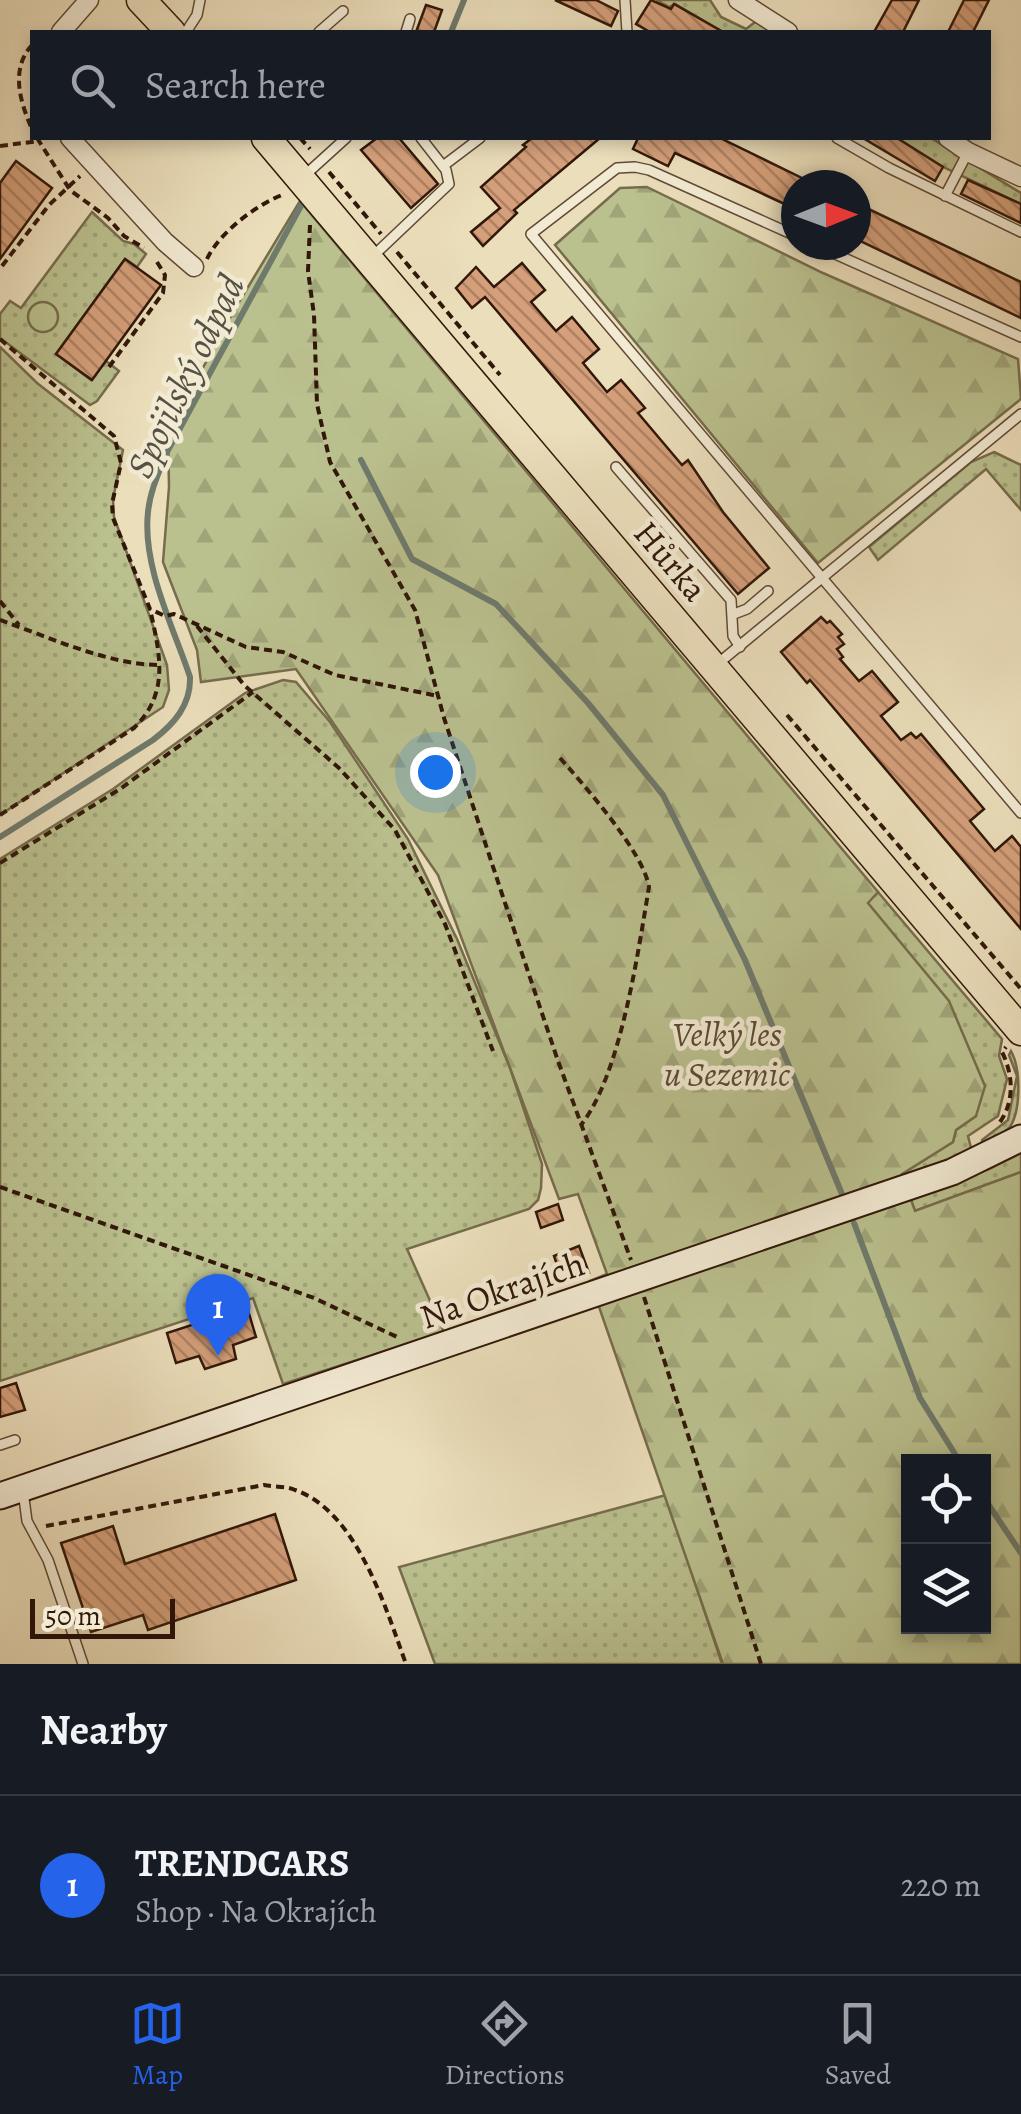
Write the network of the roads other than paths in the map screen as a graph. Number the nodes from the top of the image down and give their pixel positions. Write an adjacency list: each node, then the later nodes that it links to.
1 (89, 0): 8 (street)
2 (141, 0): 9 (main road)
3 (200, 0): 10 (lane)
4 (625, 0): 13 (lane)
5 (738, 0): 14 (street)
6 (343, 11): 11 (lane)
7 (410, 19): 12 (lane)
8 (64, 30)
9 (169, 30)
10 (187, 30)
11 (321, 30)
12 (407, 30)
13 (626, 30)
14 (785, 30)
15 (269, 140): 24 (main road, Hůrka)
16 (344, 140): 24 (lane)
17 (423, 140): 23 (lane)
18 (477, 140): 23 (lane)
19 (840, 140): 26 (lane)
20 (951, 140): 22 (street)
21 (75, 144): 31 (street)
22 (968, 152): 25 (street); 26 (lane)
23 (443, 166): 29 (lane)
24 (311, 170): 29 (main road, Hůrka)
25 (1021, 178)
26 (946, 196): 28 (lane)
27 (781, 229): 35 (lane)
28 (1021, 232)
29 (379, 252): 39 (main road, Hůrka)
30 (849, 260): 32 (lane)
31 (198, 269)
32 (1021, 337)
33 (1021, 414): 35 (lane)
34 (616, 467): 37 (lane)
35 (821, 580): 38 (lane); 40 (lane)
36 (768, 591): 37 (lane)
37 (734, 614): 38 (lane)
38 (740, 647): 39 (lane)
39 (713, 668): 41 (main road, Hůrka)
40 (1021, 813)
41 (1017, 1036)
42 (1021, 1138): 45 (street, Na Okrajích)
43 (15, 1440): 44 (lane)
44 (0, 1445)
45 (11, 1492): 46 (lane)
46 (83, 1664)

